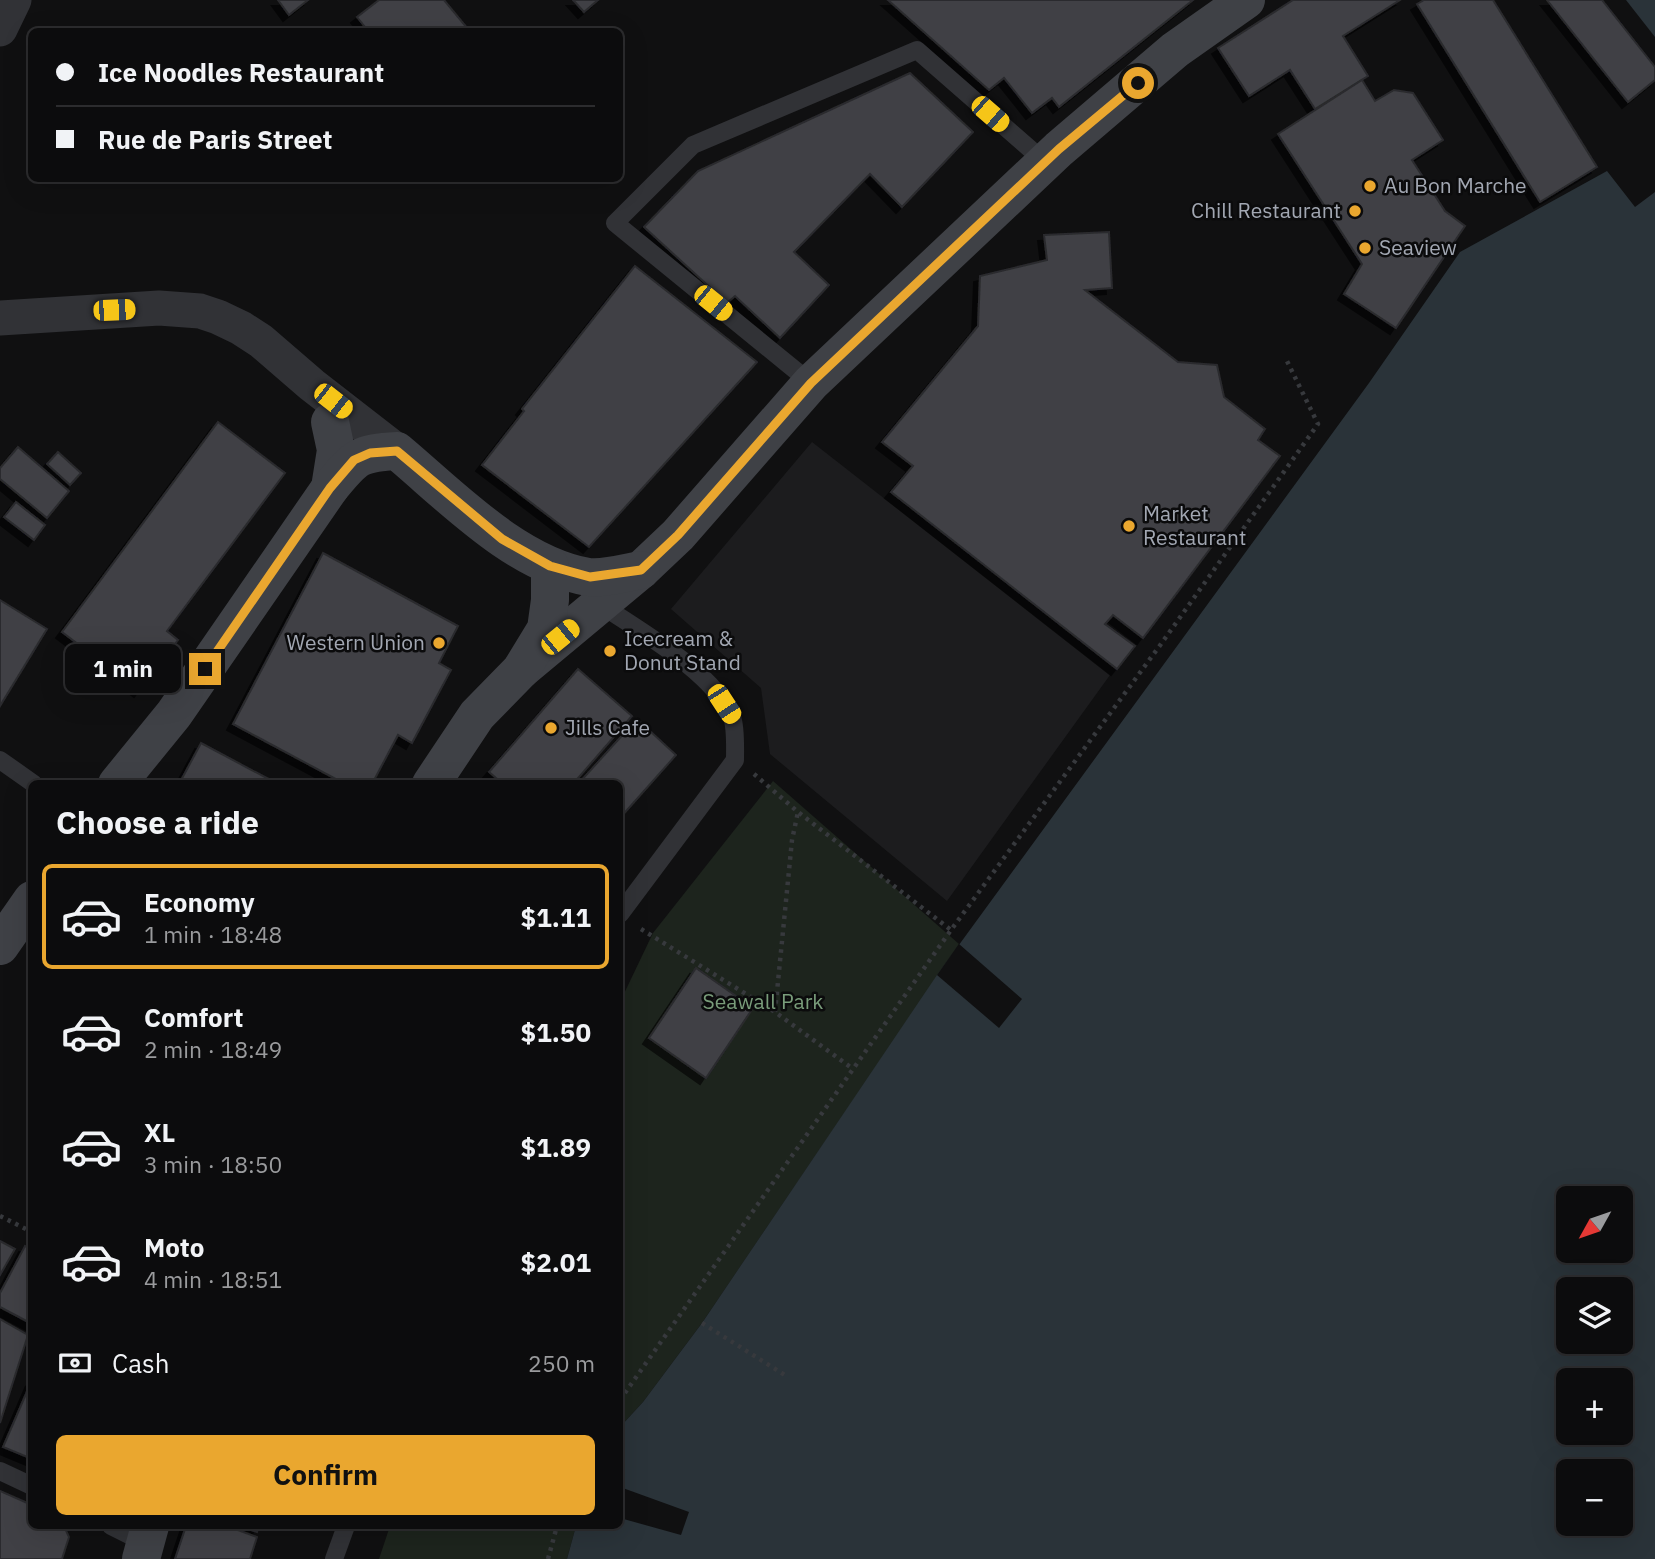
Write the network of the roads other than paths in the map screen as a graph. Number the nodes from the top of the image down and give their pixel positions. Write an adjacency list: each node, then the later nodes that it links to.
1 (14, 0): 3 (street)
2 (1246, 0): 4 (street)
3 (0, 29)
4 (1045, 162): 6 (street); 6 (lane)
5 (0, 318): 7 (street)
6 (811, 383): 12 (street)
7 (312, 385): 8 (street); 9 (street)
8 (330, 422): 10 (street)
9 (384, 452): 10 (street); 11 (street)
10 (330, 488): 17 (street)
11 (550, 566): 12 (street); 14 (street)
12 (641, 570): 13 (street)
13 (600, 604): 14 (street); 20 (lane)
14 (521, 670): 18 (street)
15 (0, 760): 16 (lane)
16 (28, 780)
17 (120, 780)
18 (434, 780)
19 (28, 906): 21 (street)
20 (625, 918)
21 (0, 946)
22 (0, 1471): 23 (lane)
23 (28, 1484)
24 (117, 1529): 26 (lane)
25 (345, 1529): 27 (lane)
26 (145, 1543)
27 (334, 1559)

